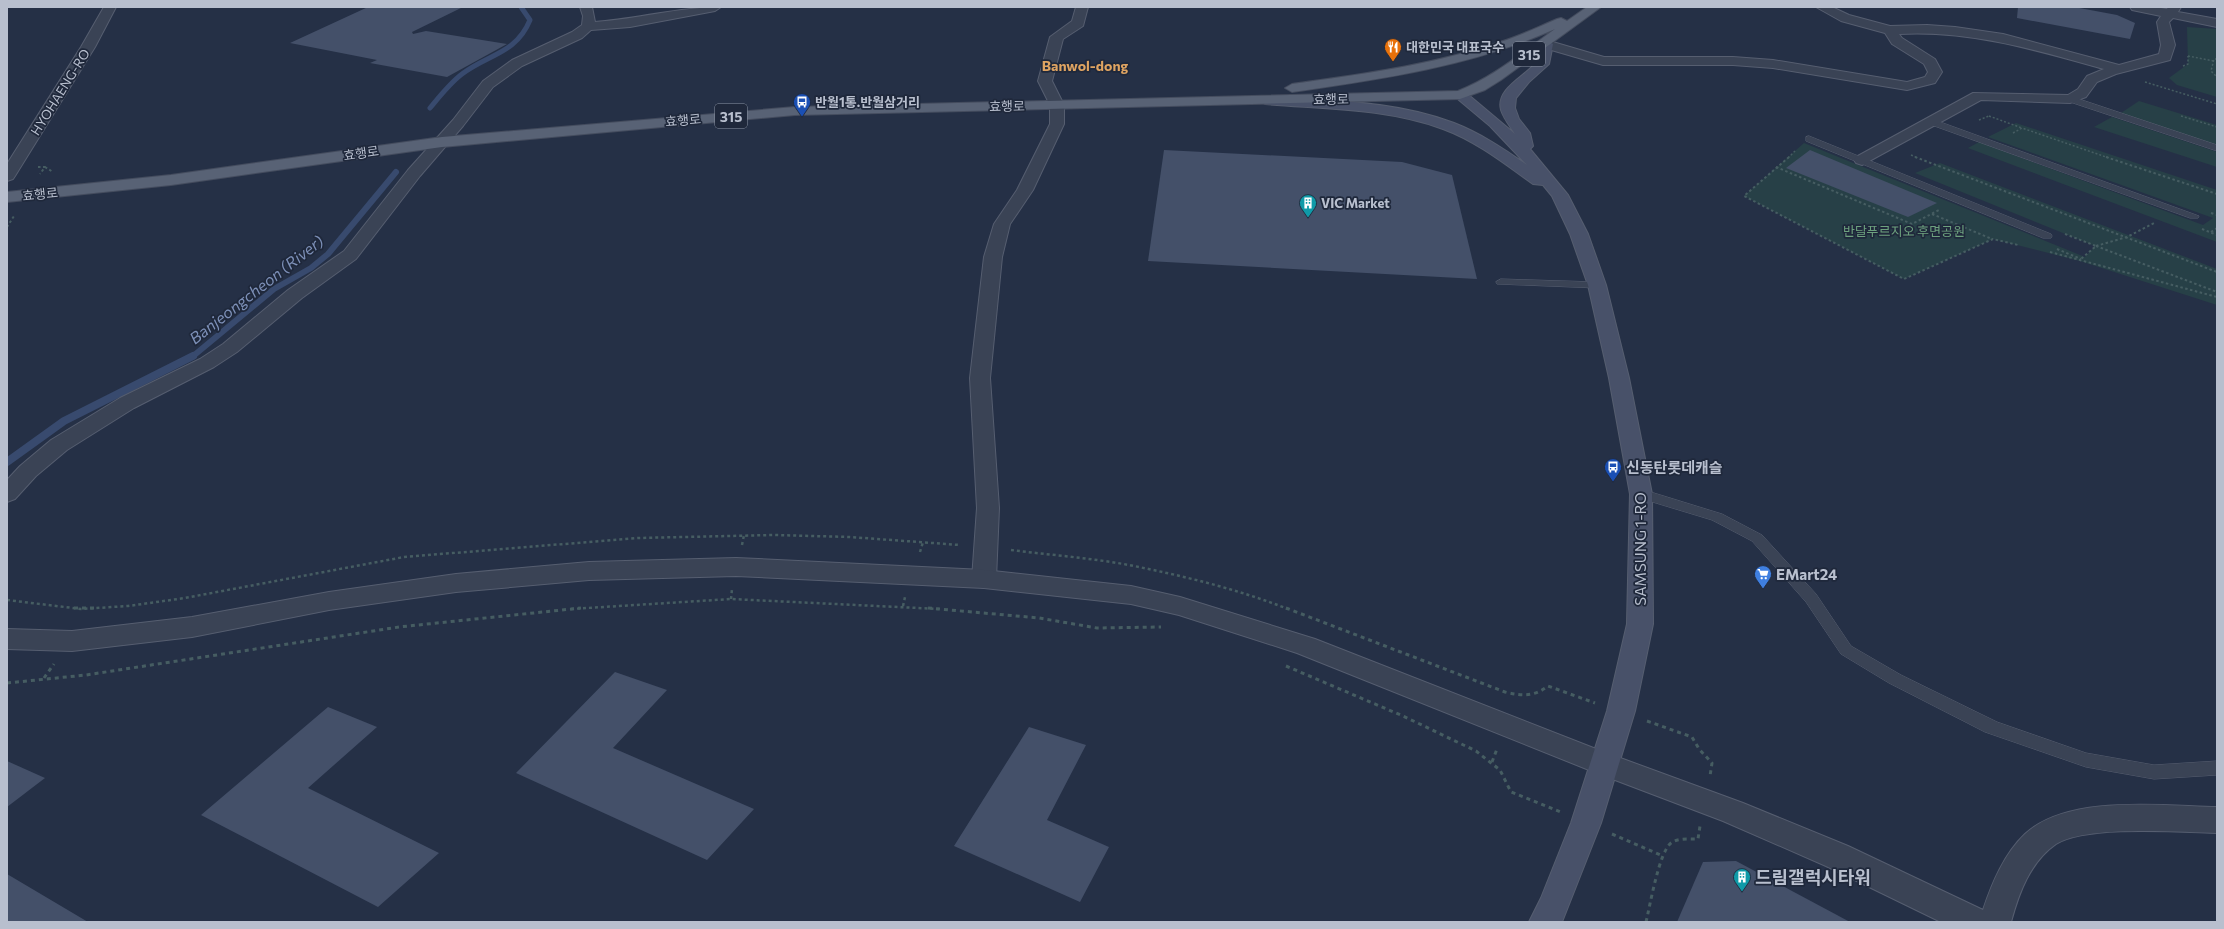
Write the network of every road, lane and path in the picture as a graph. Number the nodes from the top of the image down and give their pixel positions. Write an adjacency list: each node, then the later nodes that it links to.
1 (110, 7): 40 (street, HYOHAENG-RO)
2 (586, 7): 10 (street)
3 (715, 7): 10 (street)
4 (1082, 7): 26 (street)
5 (1822, 7): 11 (street)
6 (2136, 7): 8 (street)
7 (1594, 8): 12 (main road, 315); 24 (main road, 315)
8 (2173, 10): 9 (street); 18 (street)
9 (2217, 23)
10 (588, 26): 33 (street)
11 (1890, 30): 12 (street); 18 (street)
12 (1546, 44): 21 (main road, 315); 37 (main road)
13 (2187, 49): 14 (path)
14 (2188, 56): 16 (path); 17 (path)
15 (2217, 59): 16 (path)
16 (2214, 61): 19 (path)
17 (2181, 66)
18 (2119, 69): 22 (street)
19 (2217, 77)
20 (2142, 82): 25 (path)
21 (1460, 95): 23 (main road, 효행로 / 315); 37 (main road, SAMSUNG 1-RO)
22 (2070, 99): 29 (street); 35 (lane)
23 (1264, 100): 24 (main road, 효행로 / 315); 41 (main road)
24 (1186, 102): 26 (main road, 효행로 / 315)
25 (2217, 104)
26 (1057, 105): 33 (main road, 효행로 / 315); 67 (street)
27 (1995, 113): 28 (path)
28 (1989, 116): 30 (path); 31 (path)
29 (1930, 121): 31 (lane); 38 (street)
30 (2022, 128)
31 (1953, 130): 45 (lane)
32 (1809, 139): 38 (lane)
33 (442, 142): 42 (main road, 효행로 / 315); 65 (street)
34 (1798, 148): 39 (path)
35 (2217, 148)
36 (1909, 154): 54 (path)
37 (1527, 155): 41 (main road, SAMSUNG 1-RO)
38 (1862, 160): 53 (lane)
39 (1776, 167): 44 (path); 55 (path)
40 (7, 176)
41 (1560, 196): 62 (main road, SAMSUNG 1-RO)
42 (7, 197)
43 (1945, 207): 44 (path)
44 (1932, 214): 55 (path)
45 (2194, 216)
46 (13, 218): 48 (path)
47 (2160, 220): 54 (path)
48 (7, 227)
49 (2196, 227): 51 (path)
50 (2217, 228): 51 (path)
51 (2211, 233): 52 (path)
52 (2217, 235)
53 (2048, 236)
54 (2127, 237): 60 (path); 63 (path)
55 (1993, 239): 56 (path)
56 (2022, 246)
57 (2052, 247): 59 (path)
58 (2044, 251): 59 (path)
59 (2080, 259): 64 (path)
60 (2217, 272)
61 (1501, 282): 62 (lane)
62 (1596, 285): 66 (main road, SAMSUNG 1-RO)
63 (2217, 292)
64 (2217, 297)
65 (7, 494)
66 (1642, 494): 74 (main road, SAMSUNG 1-RO); 75 (lane)
67 (984, 579): 69 (street); 74 (street)
68 (1168, 629): 71 (path)
69 (7, 639)
70 (1280, 664): 76 (path)
71 (7, 683)
72 (1692, 737): 73 (path)
73 (1712, 763)
74 (1604, 764): 79 (main road, SAMSUNG 1-RO); 81 (street)
75 (2217, 768)
76 (1512, 792)
77 (2217, 820): 82 (street)
78 (1698, 839): 80 (path)
79 (1545, 922)
80 (1646, 922)
81 (1974, 922)
82 (1995, 922)

